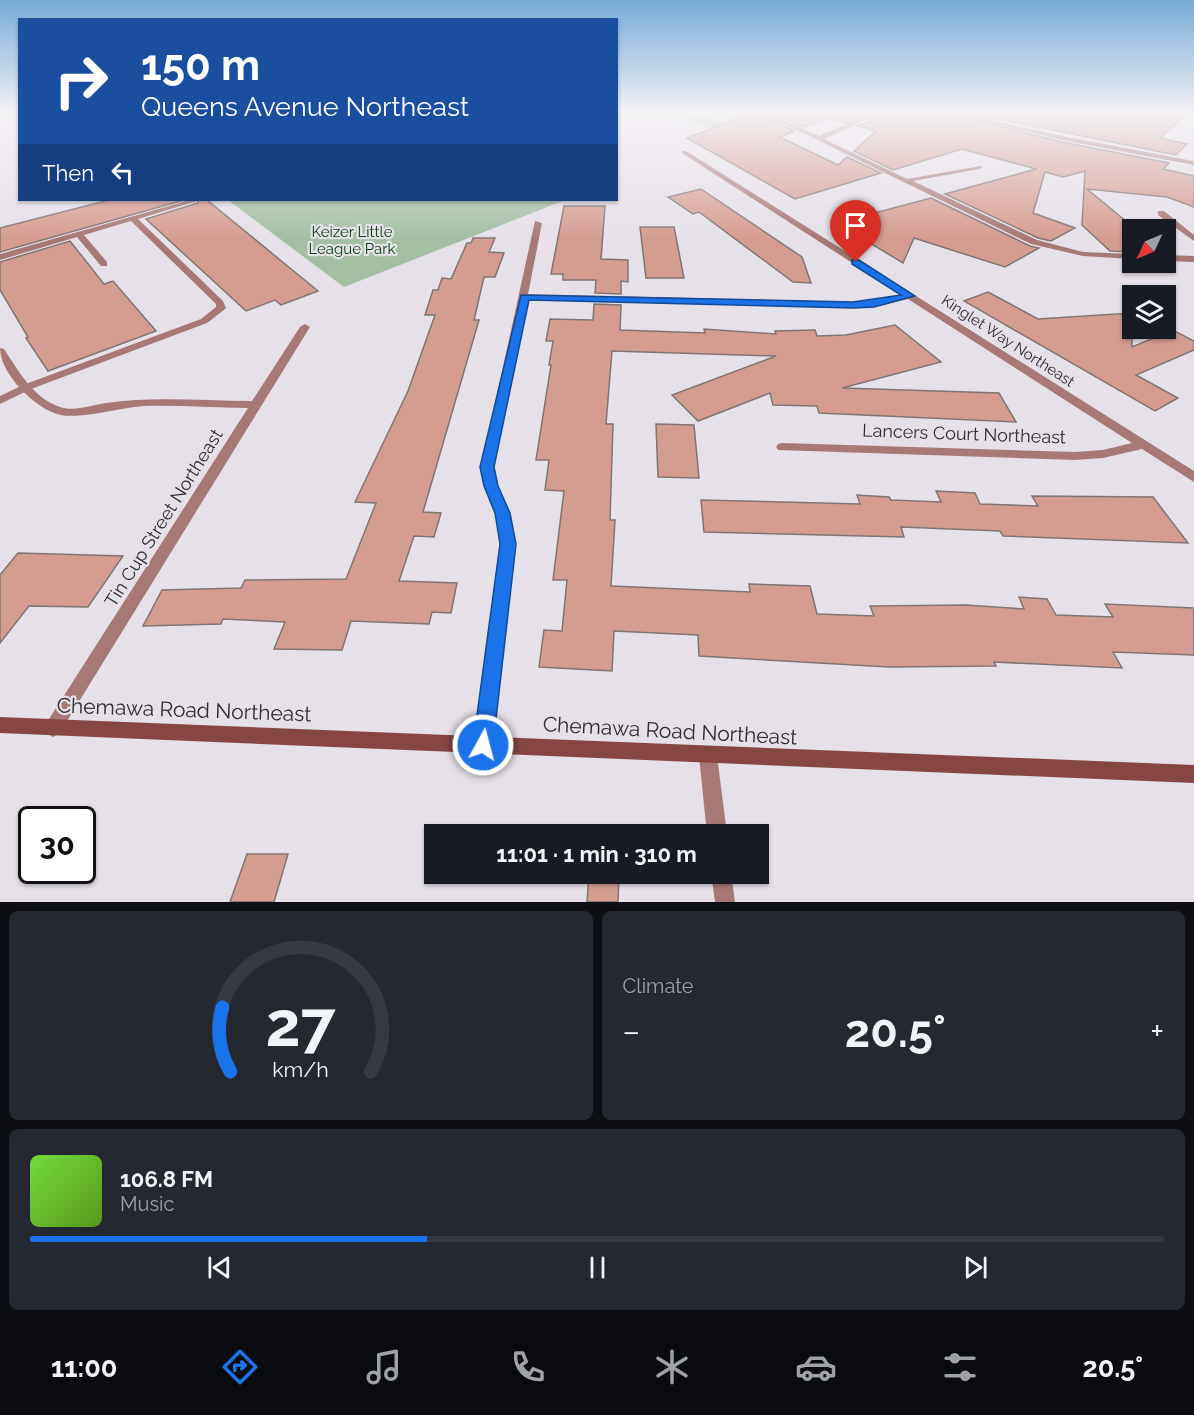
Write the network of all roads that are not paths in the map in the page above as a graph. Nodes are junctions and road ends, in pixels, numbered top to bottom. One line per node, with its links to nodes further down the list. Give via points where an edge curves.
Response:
1 (689, 155): 18 (street, Kinglet Way Northeast)
2 (853, 155): 6 (street)
3 (1151, 155): 4 (street)
4 (1193, 163)
5 (980, 167): 6 (street)
6 (905, 181): 13 (street, via 1034,242 1083,254)
7 (194, 201): 9 (street)
8 (1161, 213): 12 (street)
9 (133, 219): 11 (street); 22 (street, via 221,308 204,321)
10 (538, 223): 19 (street)
11 (79, 234): 14 (street); 17 (street)
12 (1194, 239)
13 (1122, 256)
14 (0, 257)
15 (1176, 258): 16 (street)
16 (1194, 259)
17 (104, 264)
18 (910, 296): 19 (street, via 853,305); 25 (street, Kinglet Way Northeast)
19 (524, 297): 30 (street, via 487,467 503,513 508,544)
20 (305, 327): 24 (street, Tin Cup Street Northeast)
21 (0, 351): 22 (street)
22 (27, 387): 23 (street); 24 (street, via 57,410 70,412 132,403)
23 (0, 400)
24 (256, 405): 29 (street, Tin Cup Street Northeast)
25 (1143, 445): 26 (street, Lancers Court Northeast, via 1075,456); 27 (street, Kinglet Way Northeast)
26 (782, 447)
27 (1194, 477)
28 (0, 725): 29 (main road, Chemawa Road Northeast)
29 (53, 728): 30 (main road, Chemawa Road Northeast)
30 (483, 745): 31 (main road, Chemawa Road Northeast)
31 (708, 756): 32 (main road, Chemawa Road Northeast); 33 (street)
32 (1194, 774)
33 (716, 824)
34 (722, 884): 35 (street)
35 (724, 902)

